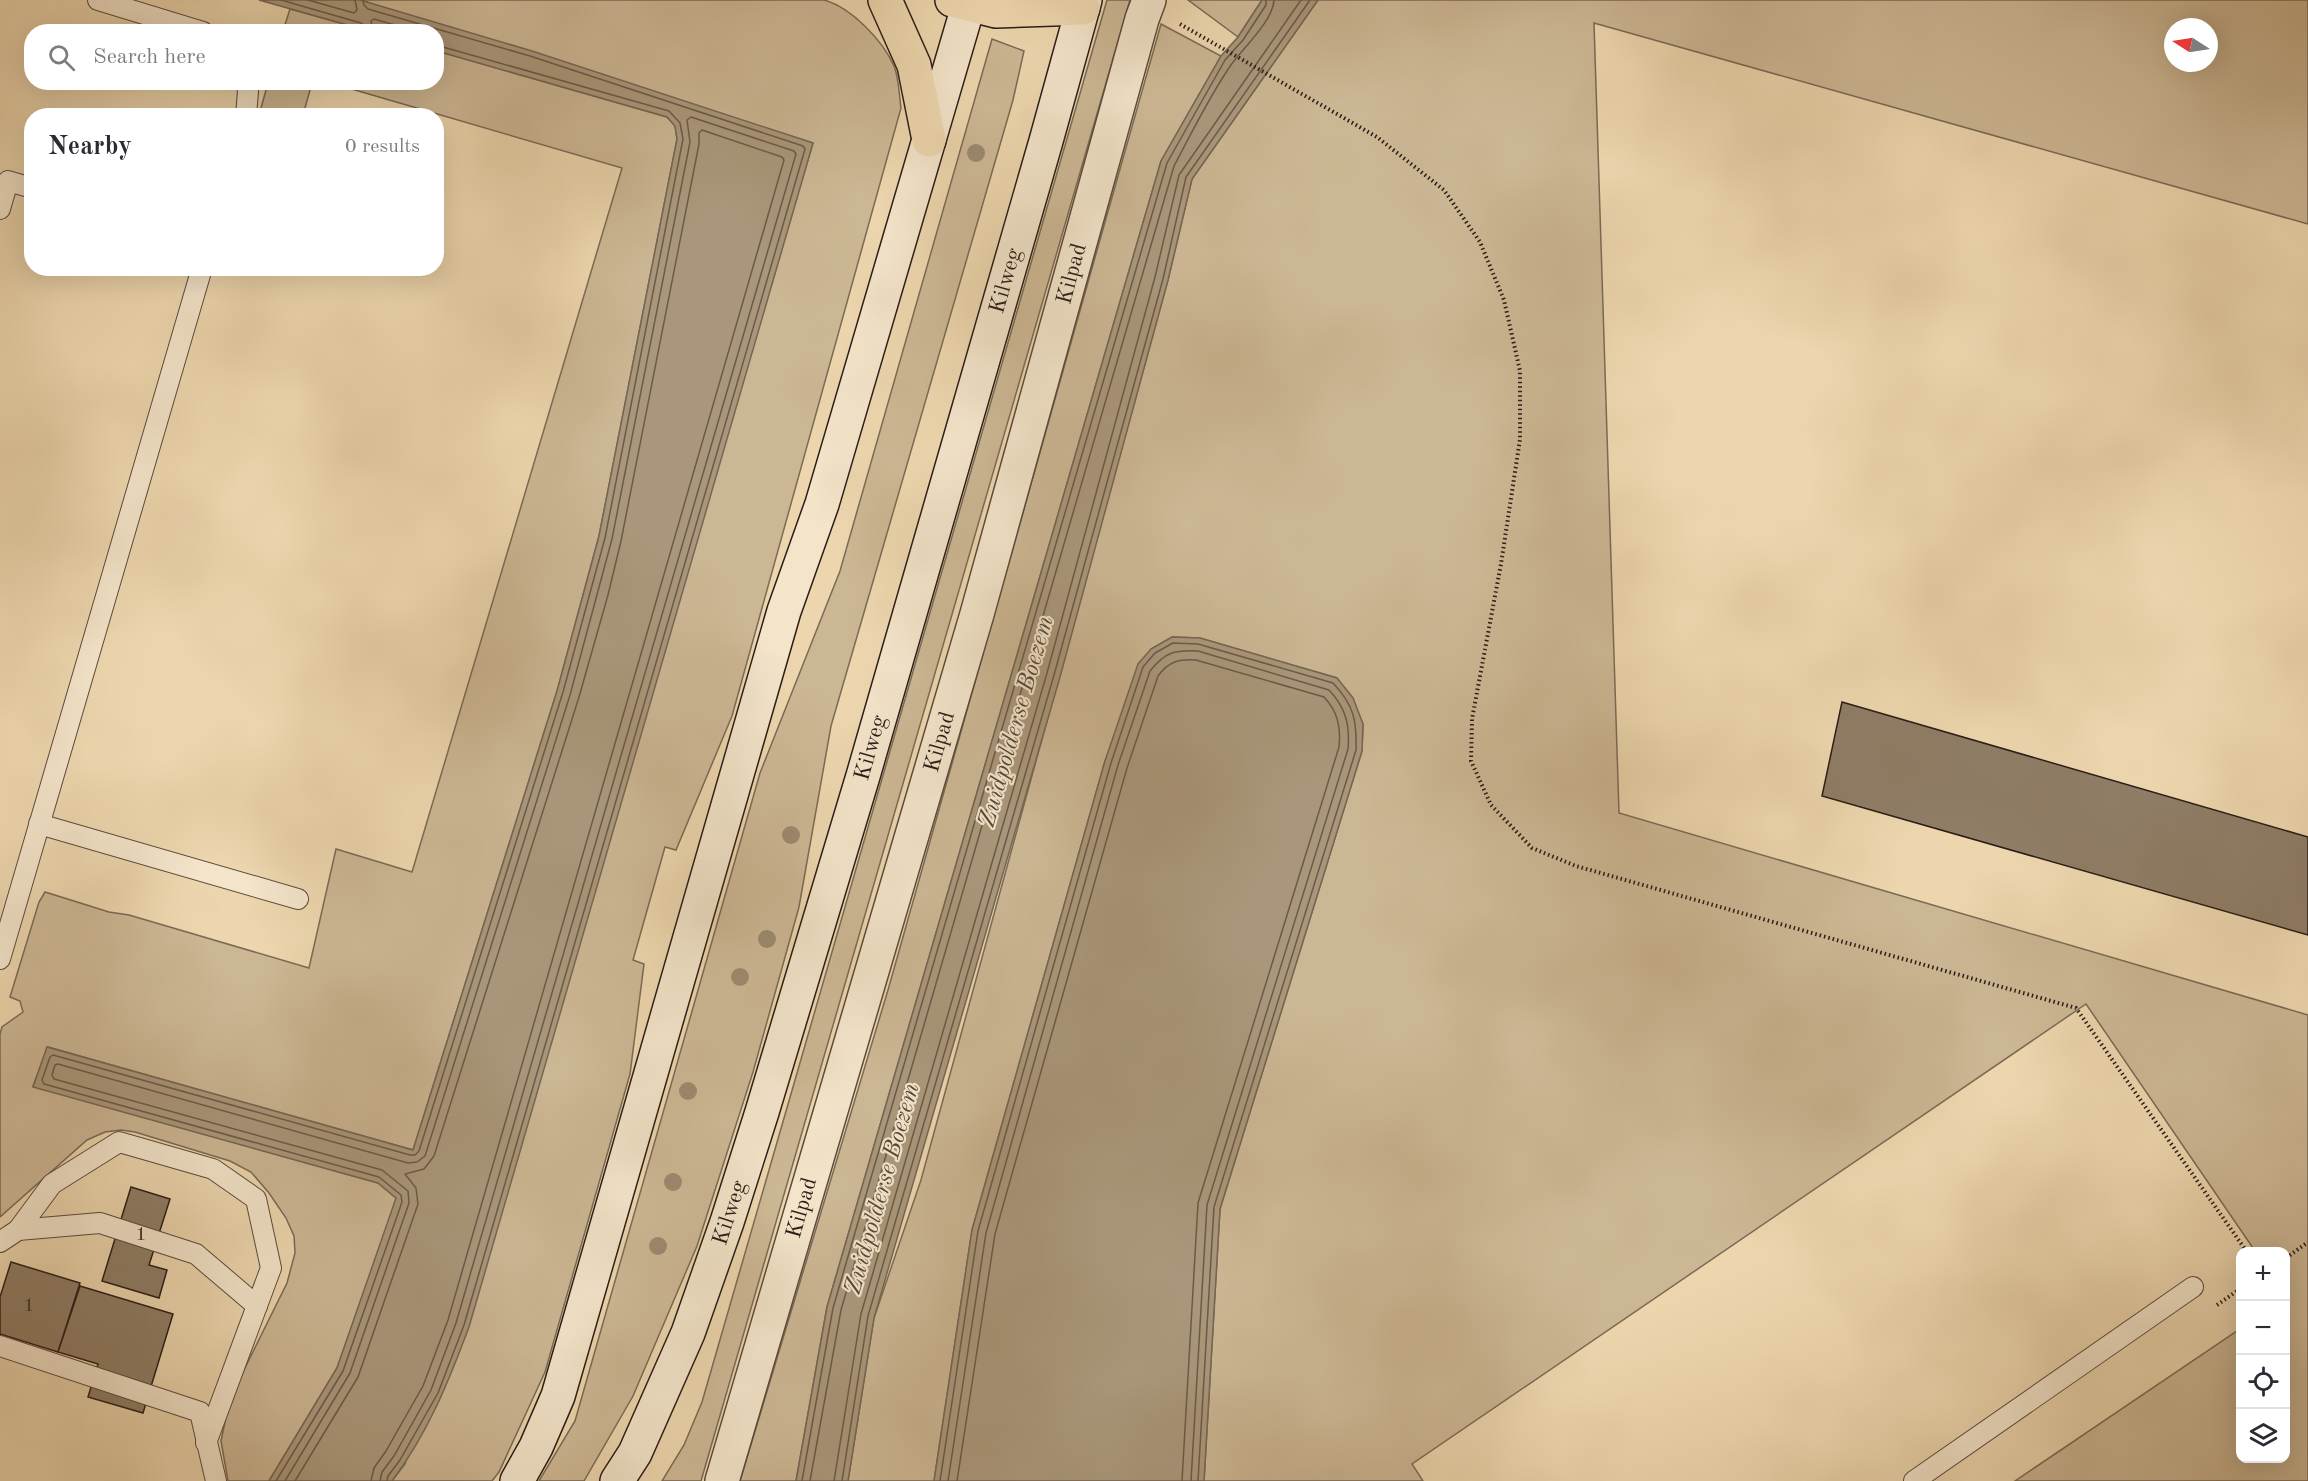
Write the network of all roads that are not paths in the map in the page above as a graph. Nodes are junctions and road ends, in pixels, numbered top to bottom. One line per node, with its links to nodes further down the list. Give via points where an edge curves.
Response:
1 (98, 0): 6 (lane)
2 (885, 0): 9 (highway, via 914,65)
3 (1149, 0): 25 (main road, Kilpad, via 977,614)
4 (964, 1): 5 (highway, via 996,11); 9 (main road)
5 (1079, 3): 24 (main road, Kilweg, via 1043,153 762,1112 688,1332 635,1454)
6 (177, 24)
7 (248, 90): 8 (lane)
8 (247, 108)
9 (929, 140): 23 (main road, via 822,504 784,611 558,1396)
10 (24, 186): 11 (lane, via 8,181)
11 (0, 209)
12 (200, 276): 13 (lane)
13 (39, 824): 14 (lane); 15 (lane)
14 (298, 898)
15 (0, 959)
16 (18, 1230): 17 (lane); 19 (lane, via 100,1223 196,1254); 19 (lane, via 52,1184 119,1142 213,1169 256,1199 271,1268)
17 (0, 1242)
18 (2193, 1287): 26 (lane)
19 (257, 1306): 21 (lane)
20 (0, 1346): 21 (lane, via 200,1412)
21 (206, 1443): 22 (lane)
22 (216, 1481)
23 (517, 1481)
24 (617, 1481)
25 (722, 1481)
26 (1914, 1481)

